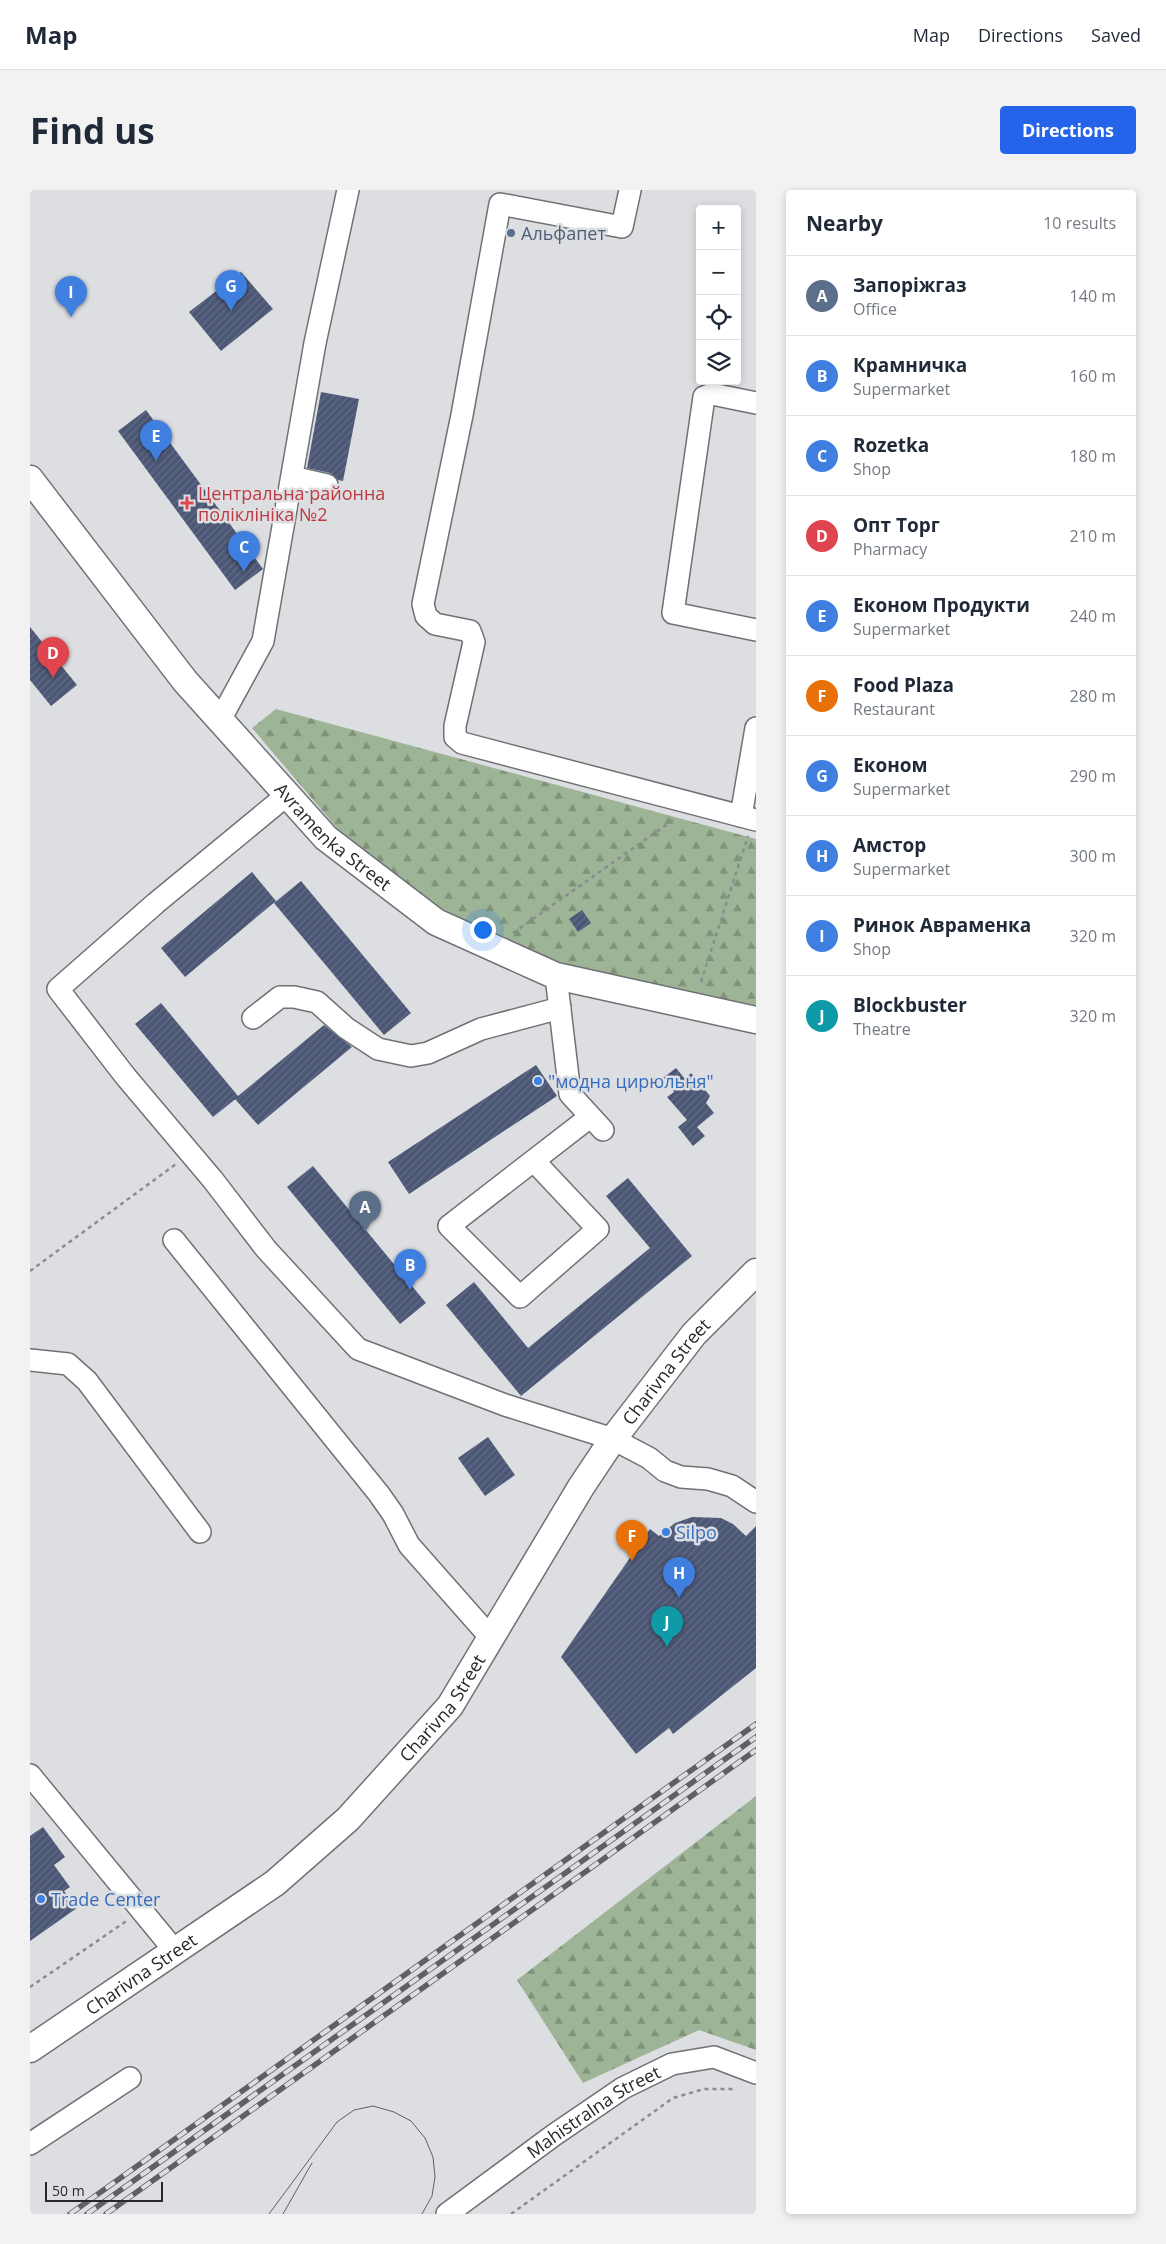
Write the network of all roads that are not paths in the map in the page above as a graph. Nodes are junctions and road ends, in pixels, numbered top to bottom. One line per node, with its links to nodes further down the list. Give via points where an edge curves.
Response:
1 (348, 190): 4 (street, via 315,343)
2 (630, 190): 11 (street, via 622,227 500,204 462,415 423,604 426,616 435,624 470,631 474,636 455,726 455,737 462,743)
3 (756, 403): 7 (street, via 712,394 704,397 673,613)
4 (292, 477): 6 (street); 8 (street, via 264,641)
5 (30, 479): 8 (main road, Avramenka Street, via 185,681)
6 (327, 485)
7 (756, 630)
8 (220, 720): 10 (main road, Avramenka Street)
9 (756, 728): 11 (street)
10 (288, 795): 12 (main road, Avramenka Street, via 326,838 436,922); 20 (street, via 156,903 58,989 266,1250 358,1348 505,1405)
11 (750, 819)
12 (556, 976): 13 (street); 15 (main road, Avramenka Street)
13 (560, 1008): 14 (street, via 481,1029 428,1053 411,1056 378,1049 346,1028 317,1002 280,997); 16 (street, via 570,1094 596,1124)
14 (253, 1018)
15 (756, 1020)
16 (534, 1160): 16 (street, via 449,1226 520,1297 598,1229)
17 (174, 1240): 23 (street, via 379,1494 409,1545)
18 (756, 1272): 20 (main road, Charivna Street, via 694,1334)
19 (30, 1360): 22 (street, via 68,1364 87,1381)
20 (613, 1439): 21 (street, via 649,1458 665,1471 732,1486); 23 (main road, Charivna Street)
21 (756, 1502)
22 (200, 1532)
23 (490, 1638): 25 (main road, Charivna Street, via 450,1706 348,1819 275,1884)
24 (32, 1781): 25 (street)
25 (175, 1951): 26 (main road, Charivna Street)
26 (30, 2049)
27 (756, 2073): 30 (street, Mahistralna Street, via 714,2058 672,2064 623,2088)
28 (130, 2078): 29 (street)
29 (30, 2144)
30 (447, 2214)

